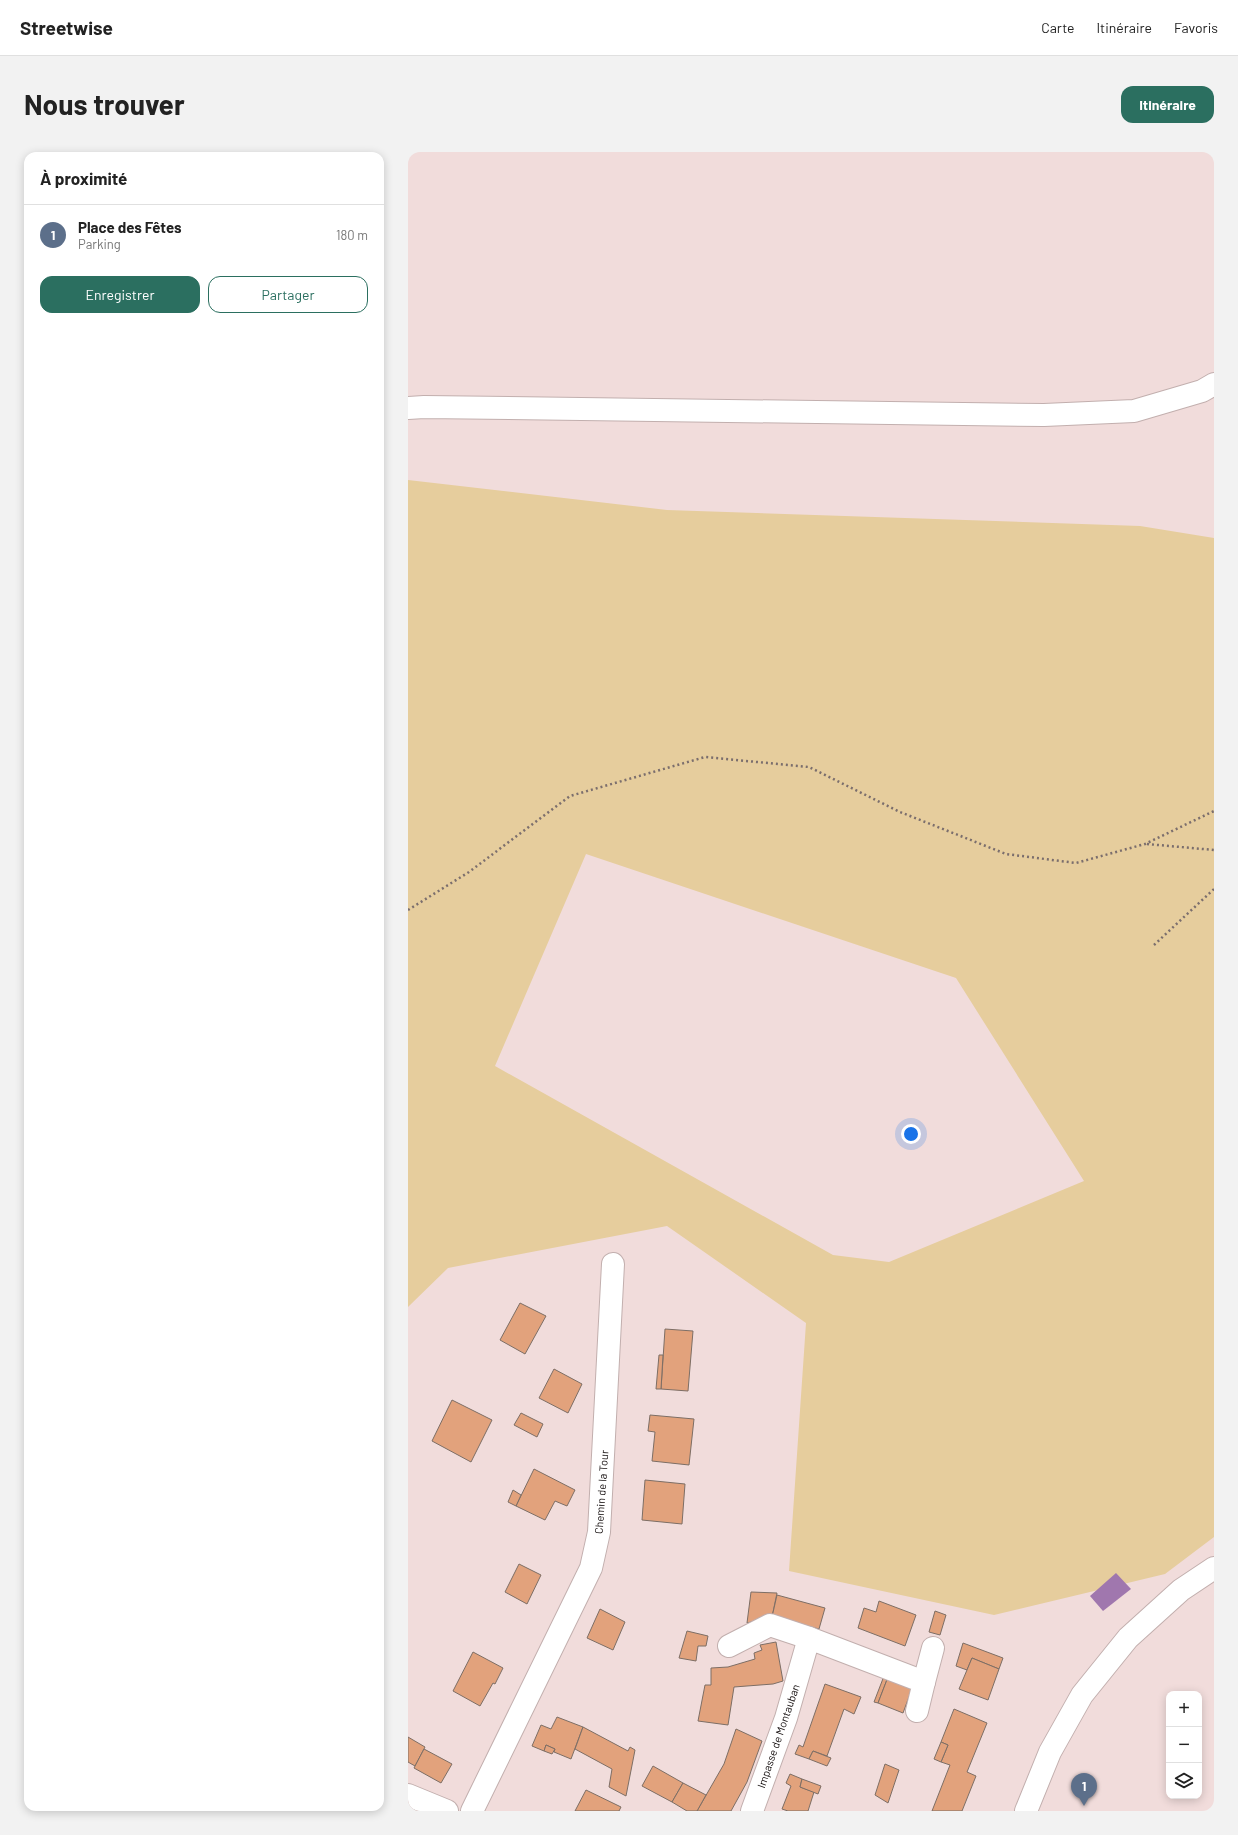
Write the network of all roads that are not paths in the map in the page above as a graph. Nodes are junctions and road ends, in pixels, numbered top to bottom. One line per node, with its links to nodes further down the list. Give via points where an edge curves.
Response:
1 (1210, 383): 2 (street, via 1134,411 1044,415)
2 (408, 408)
3 (614, 1264): 12 (street, Chemin de la Tour, via 599,1532 591,1568)
4 (1214, 1568): 14 (street, via 1181,1590 1128,1638 1082,1695 1050,1752)
5 (808, 1638): 6 (street, via 770,1625); 8 (street); 13 (street, Impasse de Montauban, via 786,1718)
6 (729, 1646)
7 (933, 1648): 8 (street)
8 (924, 1682): 9 (street)
9 (917, 1711)
10 (408, 1795): 11 (street)
11 (447, 1811)
12 (472, 1811)
13 (752, 1811)
14 (1026, 1811)

